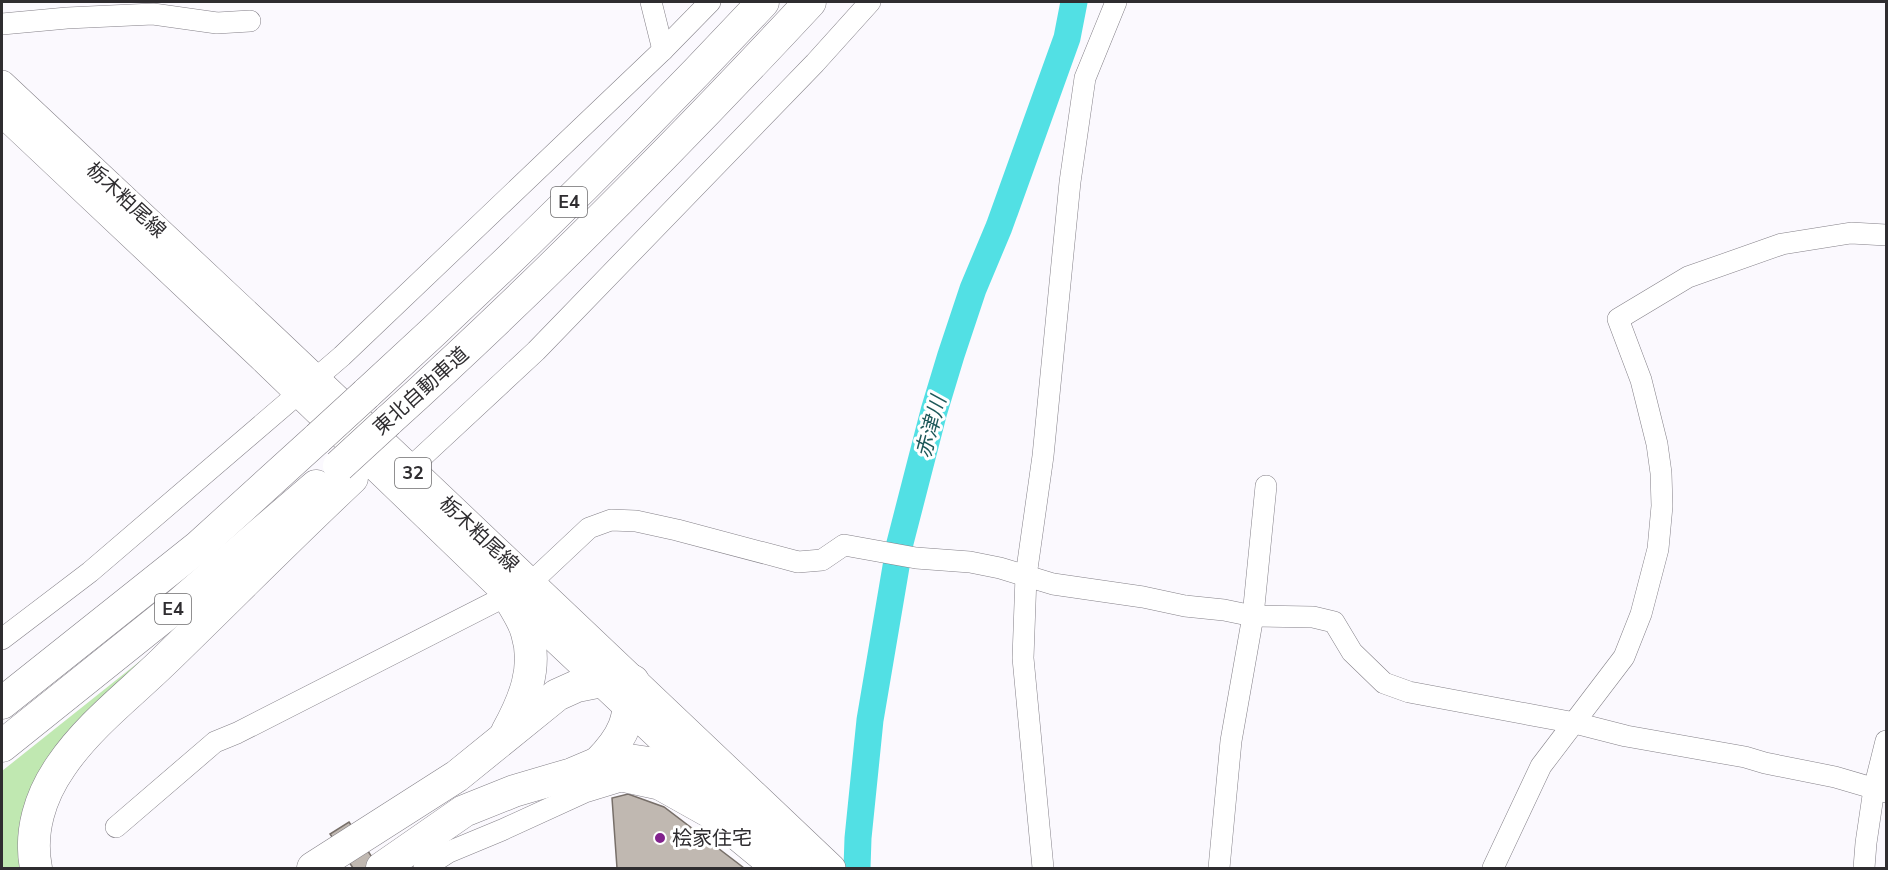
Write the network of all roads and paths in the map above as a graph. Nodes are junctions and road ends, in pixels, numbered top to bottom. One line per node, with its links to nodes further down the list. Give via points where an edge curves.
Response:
1 (651, 2): 9 (street)
2 (710, 2): 9 (street)
3 (763, 2): 21 (highway, 東北自動車道 / E4, bridge, via 564,208 366,394 198,547)
4 (810, 2): 15 (highway, 東北自動車道 / E4, bridge, via 587,234)
5 (870, 2): 14 (street, via 536,351)
6 (1116, 2): 17 (street, via 1085,78)
7 (250, 21): 8 (street, via 217,23 153,14)
8 (2, 24)
9 (663, 50): 13 (street)
10 (2, 84): 13 (main road, 栃木粕尾線 / 32)
11 (2, 113): 13 (main road, 栃木粕尾線 / 32)
12 (1887, 235): 26 (street, via 1851,233 1782,244 1688,277 1618,319 1641,380 1657,444 1662,506 1658,549 1641,614 1624,657)
13 (307, 385): 14 (main road, 栃木粕尾線 / 32); 18 (main road, 栃木粕尾線 / 32); 20 (street, via 90,572)
14 (409, 469): 18 (main road, 栃木粕尾線 / 32)
15 (346, 472): 29 (highway, 東北自動車道 / E4); 35 (highway, via 62,765 39,810 34,832)
16 (1266, 486): 19 (street)
17 (1026, 576): 18 (street, via 970,562 916,558 844,545 822,560 798,562 677,530 611,520 589,528 540,574); 19 (street, via 1053,584); 39 (street, via 1023,658)
18 (518, 588): 22 (main road, 栃木粕尾線 / 32); 24 (main road, 栃木粕尾線 / 32); 27 (highway, via 531,651 531,673 523,702); 33 (street, via 215,742)
19 (1253, 616): 26 (street, via 1313,617 1334,622 1352,652 1368,668 1384,682 1409,692); 40 (street, via 1232,741)
20 (2, 639)
21 (69, 650): 23 (highway); 25 (highway, 東北自動車道 / E4)
22 (602, 681): 24 (highway); 27 (highway, via 577,686 557,696)
23 (2, 686)
24 (631, 695): 30 (highway, via 627,725 614,747); 32 (main road, 栃木粕尾線 / 32); 34 (main road, 栃木粕尾線 / 32)
25 (2, 702)
26 (1575, 723): 31 (street, via 1835,777); 41 (street, via 1541,766)
27 (504, 738): 36 (highway, via 456,776)
28 (1887, 741): 31 (street)
29 (2, 746)
30 (598, 763): 32 (highway, via 622,759 667,769 687,785); 37 (highway, via 465,811)
31 (1880, 790): 42 (street, via 1866,843)
32 (731, 805): 34 (main road, 栃木粕尾線 / 32)
33 (116, 827)
34 (802, 863): 38 (street, via 658,789 621,781 585,792 448,852)
35 (36, 868)
36 (313, 868)
37 (382, 868)
38 (423, 868)
39 (1043, 868)
40 (1219, 868)
41 (1493, 868)
42 (1864, 868)

